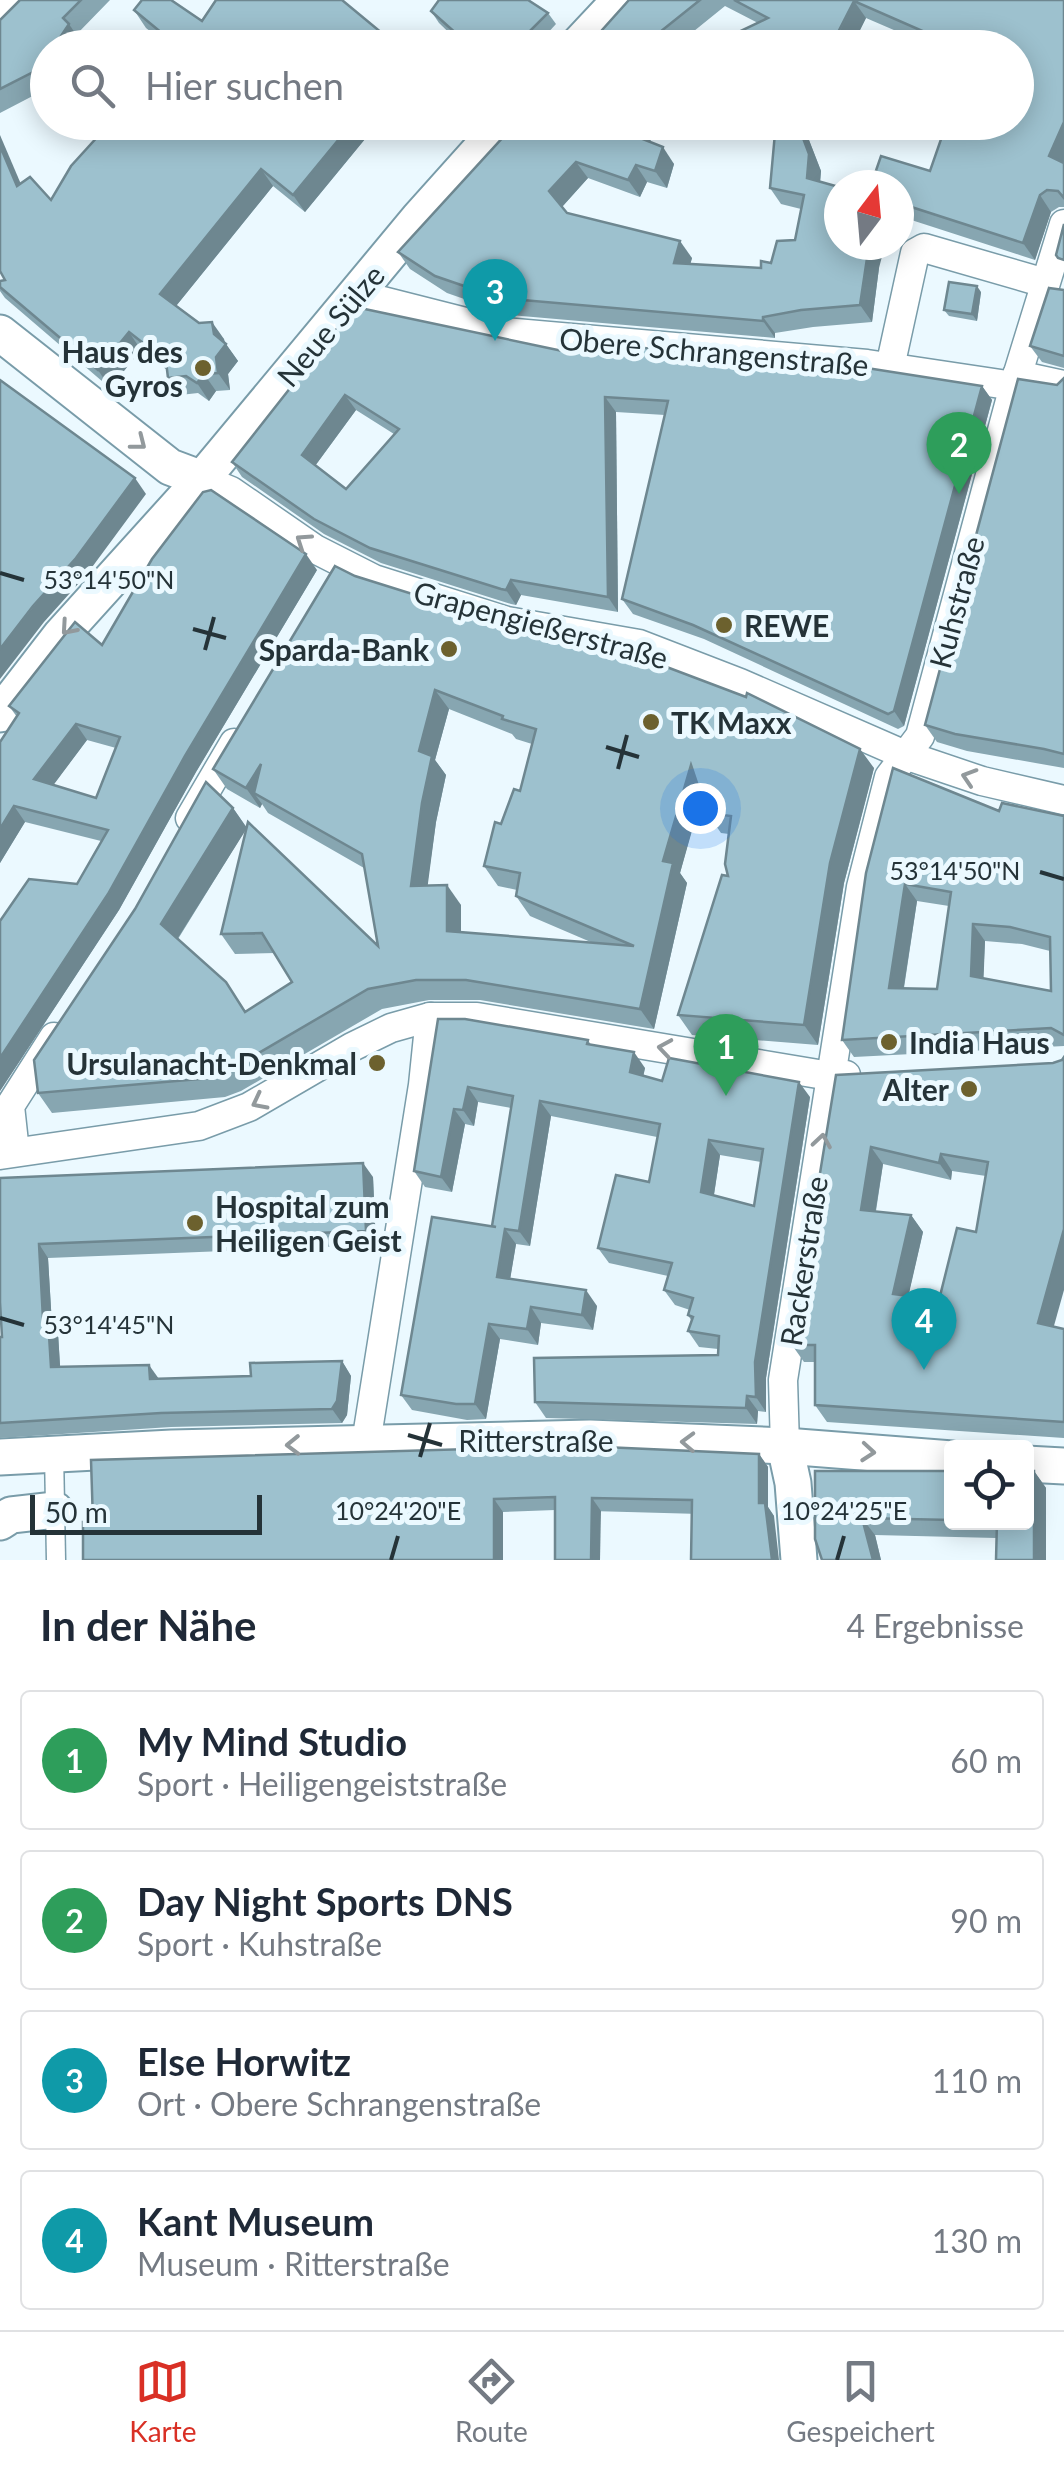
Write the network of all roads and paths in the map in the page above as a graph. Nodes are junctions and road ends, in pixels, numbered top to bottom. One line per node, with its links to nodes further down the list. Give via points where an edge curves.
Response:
1 (22, 0): 3 (street)
2 (620, 0): 4 (street)
3 (0, 20)
4 (592, 30)
5 (490, 140): 8 (street, Neue Sülze)
6 (1064, 224): 7 (street, Kuhstraße)
7 (1045, 283): 10 (street, via 924,248 916,253); 11 (street, Kuhstraße)
8 (353, 297): 10 (street, Obere Schrangenstraße, via 504,332); 13 (street, Neue Sülze)
9 (0, 333): 13 (street, one-way to 13, via 170,467)
10 (890, 368): 11 (street, Obere Schrangenstraße)
11 (1016, 380): 12 (street, Obere Schrangenstraße); 16 (street, Kuhstraße, via 920,736)
12 (1064, 386)
13 (202, 479): 14 (street, Neue Sülze, one-way to 14, via 61,634); 16 (street, Grapengießerstraße, one-way to 13, via 639,644 507,621 336,573 231,491)
14 (0, 714)
15 (251, 714): 18 (street)
16 (905, 755): 17 (street, Grapengießerstraße, one-way to 16); 22 (street, Kuhstraße, via 889,776 862,887)
17 (1064, 800)
18 (172, 850)
19 (69, 1015): 23 (street, via 10,1106)
20 (430, 1017): 22 (street, one-way to 20, via 477,1017); 23 (street, one-way to 23, via 376,1035 250,1108 199,1126); 24 (street)
21 (868, 1074): 22 (street)
22 (830, 1076): 25 (street, Rackerstraße, one-way to 22, via 783,1380)
23 (8, 1154)
24 (366, 1443): 25 (street, Ritterstraße, one-way to 24, via 590,1438); 26 (street, Ritterstraße, one-way to 26)
25 (785, 1446): 28 (street, Ritterstraße, one-way to 28); 34 (street)
26 (54, 1452): 27 (street, Ritterstraße); 31 (lane)
27 (0, 1456)
28 (944, 1458)
29 (1034, 1464): 30 (street)
30 (1064, 1466)
31 (55, 1510): 32 (street); 33 (lane)
32 (0, 1522)
33 (56, 1560)
34 (800, 1560)

